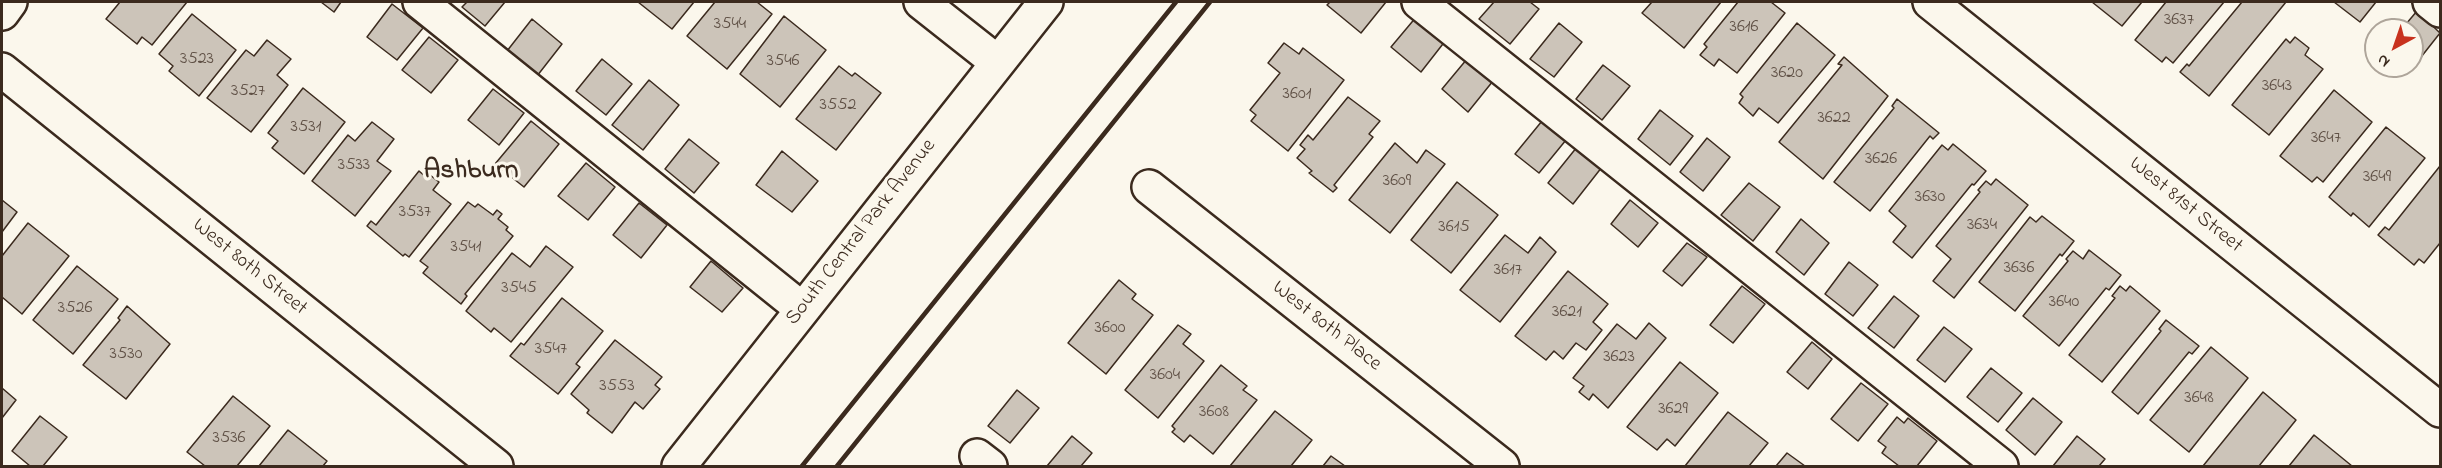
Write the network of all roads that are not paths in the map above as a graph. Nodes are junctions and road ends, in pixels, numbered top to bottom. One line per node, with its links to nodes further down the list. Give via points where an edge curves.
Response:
1 (10, 2): 9 (street)
2 (420, 2): 13 (street)
3 (921, 2): 10 (street)
4 (1046, 2): 10 (street, South Central Park Avenue)
5 (1419, 2): 18 (street)
6 (1930, 2): 14 (street, West 81st Street)
7 (2430, 2): 8 (street)
8 (2440, 10)
9 (2, 13)
10 (997, 62): 13 (street, South Central Park Avenue)
11 (2, 70): 15 (street, West 80th Street)
12 (1149, 187): 17 (street, West 80th Place)
13 (802, 309): 16 (street, South Central Park Avenue)
14 (2440, 410)
15 (496, 466)
16 (679, 466)
17 (1502, 466)
18 (2001, 466)

